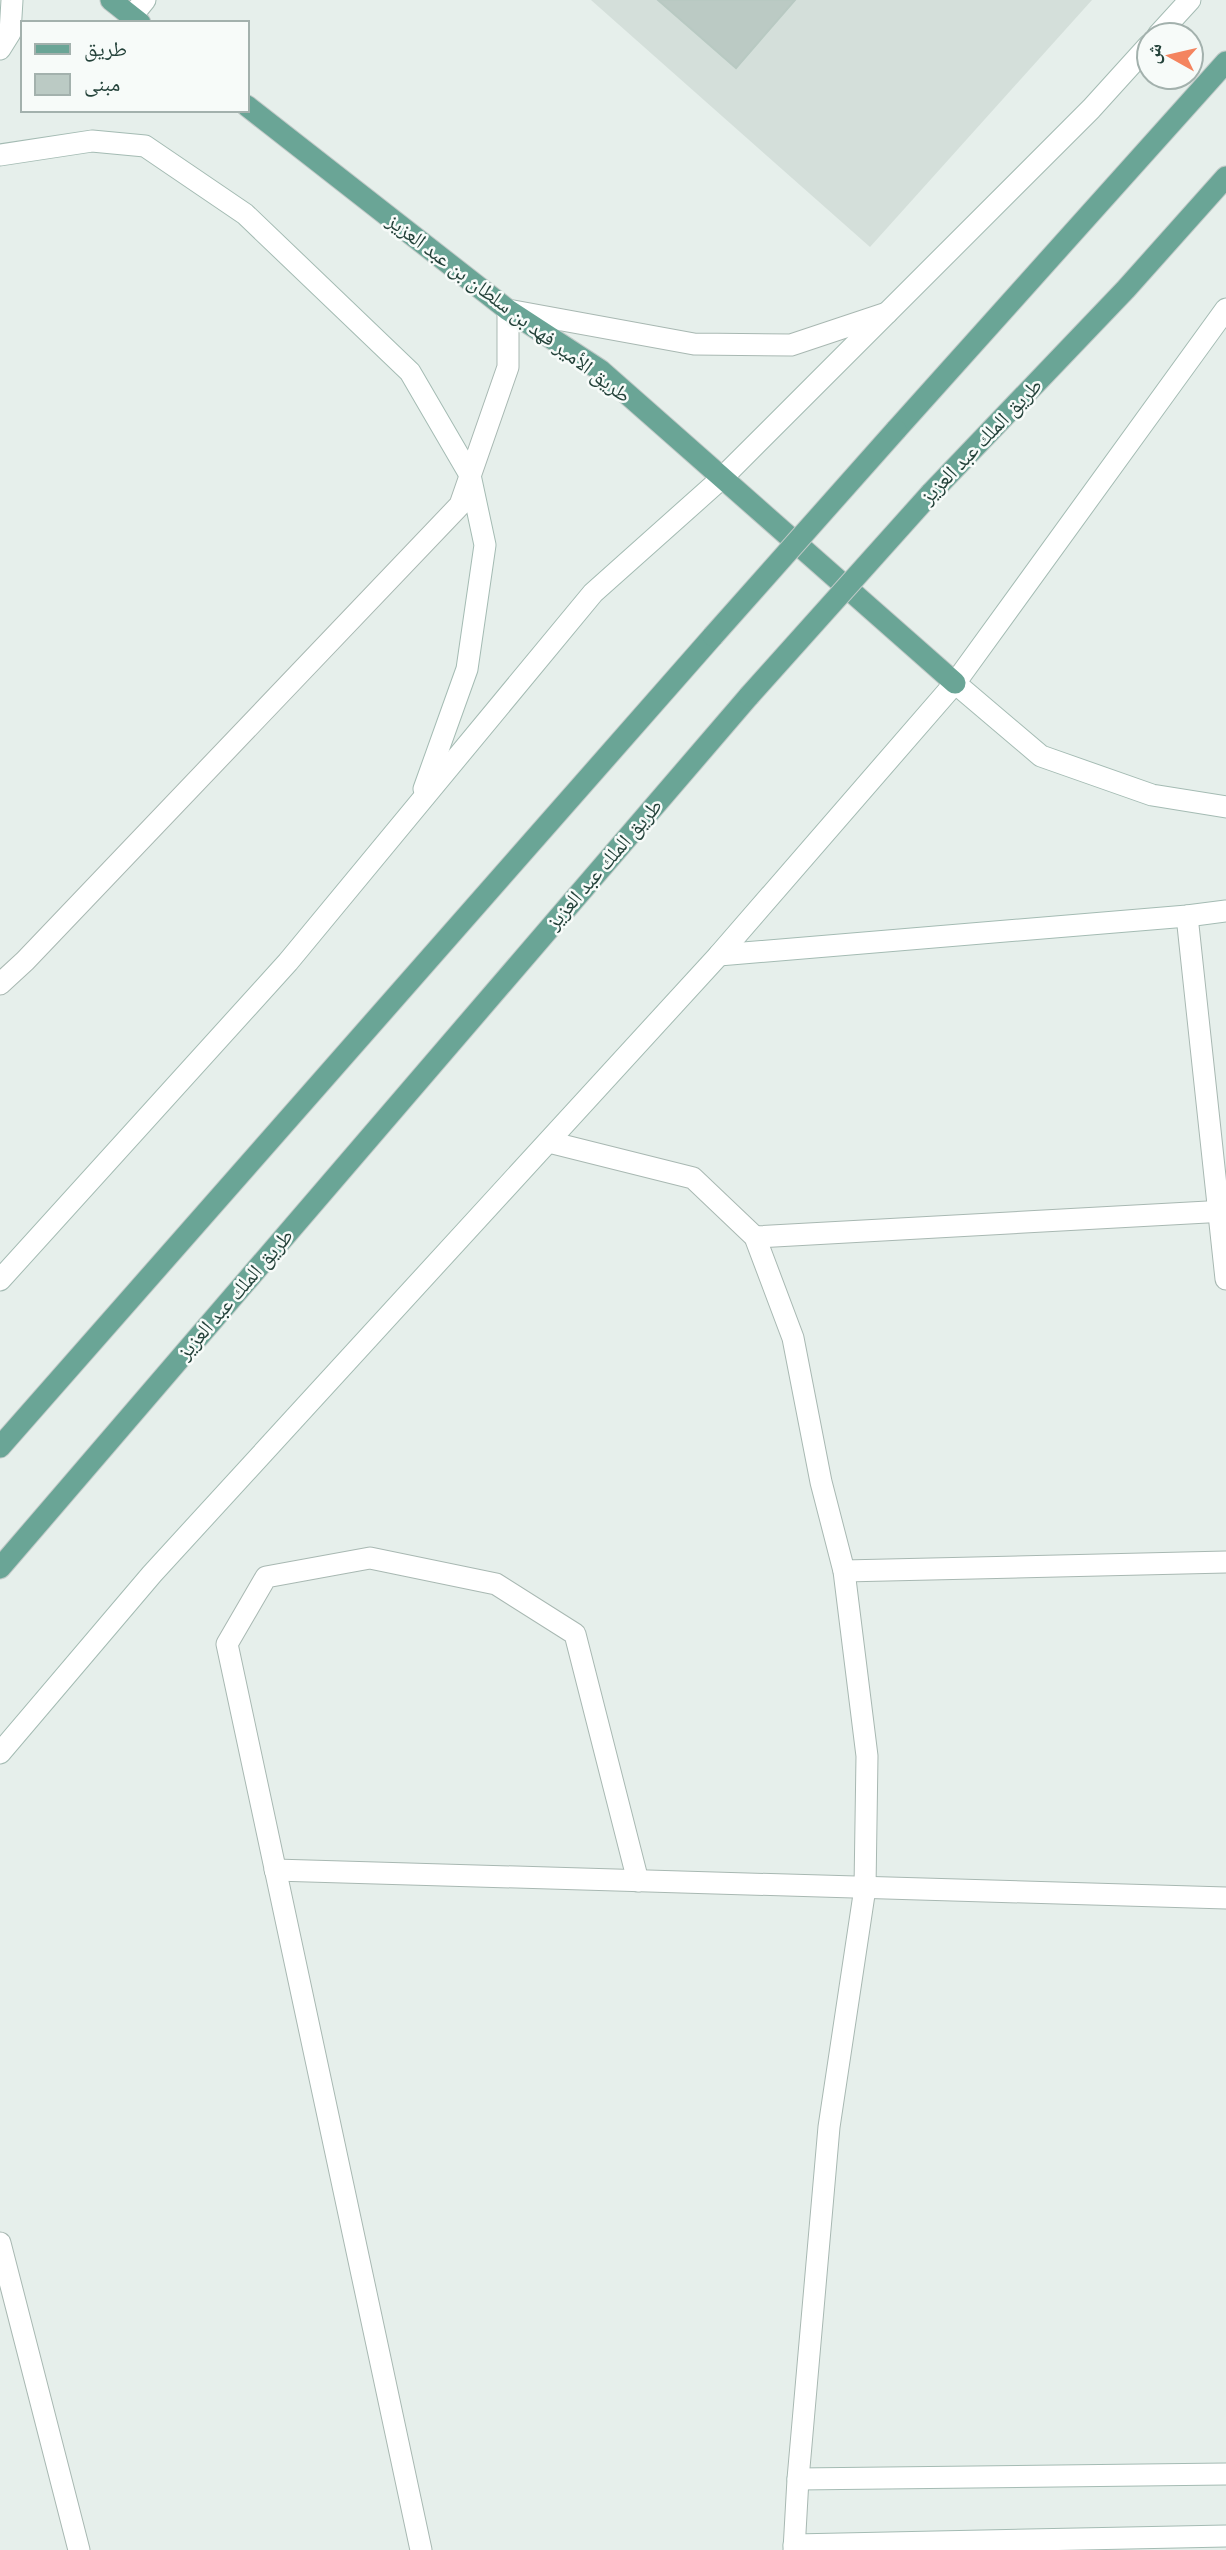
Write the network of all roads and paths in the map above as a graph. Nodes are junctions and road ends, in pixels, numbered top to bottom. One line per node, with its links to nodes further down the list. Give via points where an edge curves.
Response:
1 (12, 0): 6 (street, via 10,33)
2 (111, 0): 4 (main road)
3 (1190, 0): 5 (street)
4 (139, 13)
5 (1171, 21)
6 (0, 50)
7 (1135, 60): 14 (street)
8 (1226, 62): 29 (main road, bridge, via 713,636)
9 (248, 107): 13 (main road, طريق الأمير فهد بن سلطان بن عبد العزيز)
10 (0, 155): 15 (street, via 92,141 145,146 246,214 410,372)
11 (1226, 177): 31 (main road, طريق الملك عبد العزيز, bridge, via 749,696)
12 (1226, 309): 17 (street)
13 (508, 310): 14 (street, via 694,344 790,345); 15 (street, via 508,367); 16 (main road, طريق الأمير فهد بن سلطان بن عبد العزيز, via 600,370)
14 (887, 313): 16 (street)
15 (470, 475): 18 (street, via 485,545 467,669); 23 (street, via 460,505)
16 (723, 477): 17 (main road, طريق الأمير فهد بن سلطان بن عبد العزيز); 18 (street, via 593,593)
17 (955, 682): 19 (street, via 1041,756 1152,795); 22 (street)
18 (418, 804): 28 (street, via 288,962)
19 (1226, 807)
20 (1226, 911): 21 (street)
21 (1186, 916): 22 (street); 25 (street)
22 (719, 955): 24 (street)
23 (0, 984)
24 (549, 1142): 26 (street, via 693,1178); 33 (street, via 152,1574)
25 (1222, 1211): 26 (street); 27 (street)
26 (755, 1237): 32 (street, via 793,1338)
27 (1226, 1279)
28 (0, 1280)
29 (0, 1447)
30 (1226, 1562): 32 (street)
31 (0, 1568)
32 (844, 1571): 36 (street, via 867,1756)
33 (0, 1754)
34 (275, 1870): 35 (street); 35 (street, via 226,1644 266,1577 370,1558 496,1584 575,1634); 44 (street)
35 (638, 1881): 36 (street)
36 (865, 1888): 37 (street); 40 (street, via 829,2127)
37 (1226, 1898)
38 (0, 2243): 43 (street)
39 (1226, 2474): 40 (street)
40 (798, 2479): 42 (street)
41 (1226, 2536): 42 (street)
42 (794, 2547)
43 (79, 2550)
44 (421, 2550)

